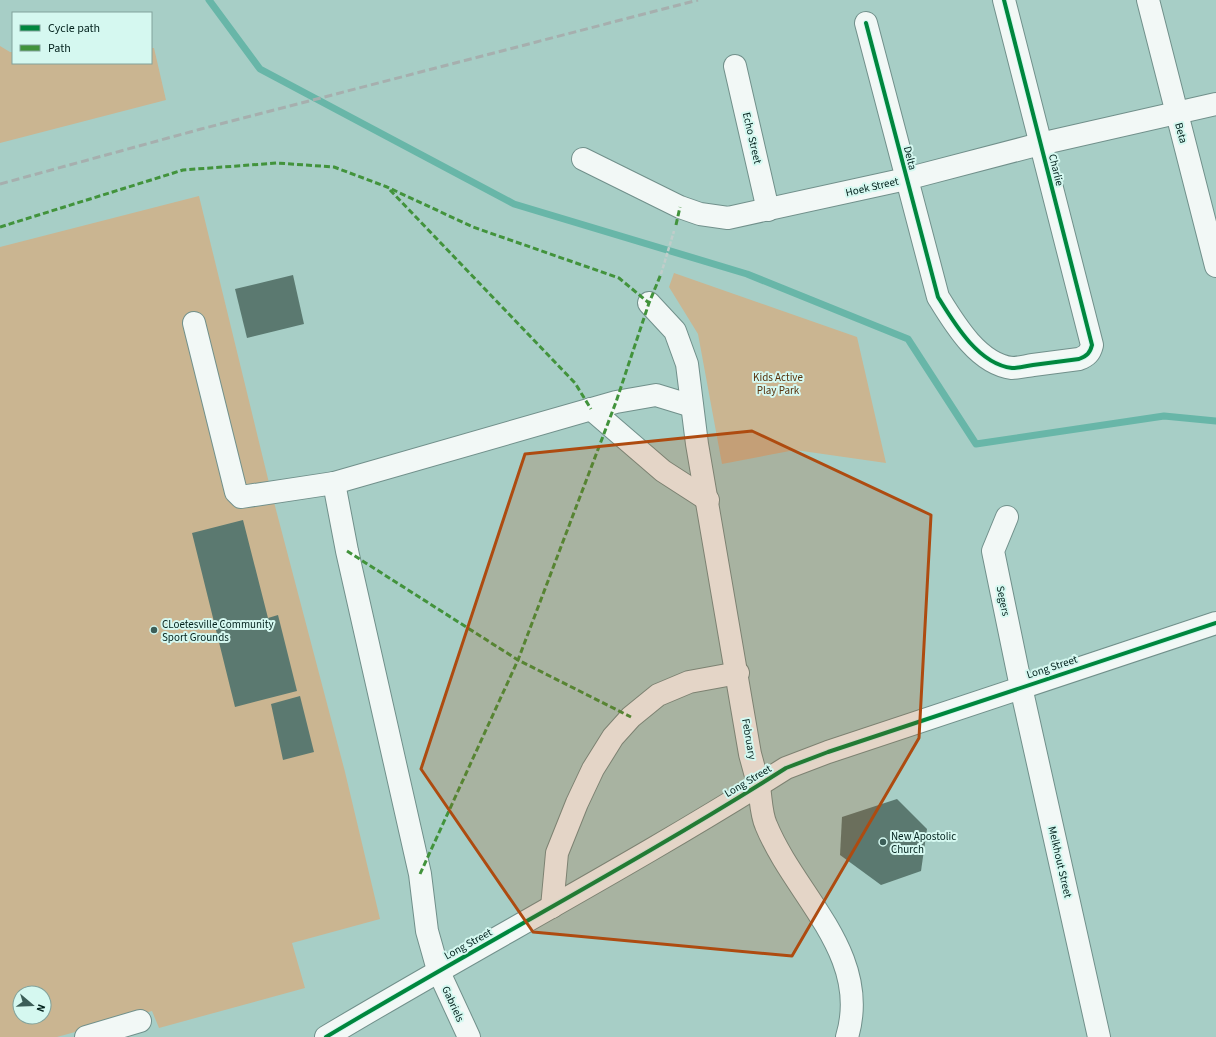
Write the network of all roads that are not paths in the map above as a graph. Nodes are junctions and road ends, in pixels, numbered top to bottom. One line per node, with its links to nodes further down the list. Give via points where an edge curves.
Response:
1 (1004, 0): 7 (street, Charlie)
2 (1148, 0): 6 (street, Beta)
3 (866, 23): 9 (street, Delta)
4 (735, 66): 10 (street, Echo Street)
5 (1216, 104): 6 (street, Hoek Street)
6 (1176, 114): 7 (street, Hoek Street); 11 (street, Beta)
7 (1040, 144): 9 (street, Hoek Street); 14 (street, Charlie)
8 (583, 159): 10 (street, Hoek Street, via 680,207 700,214 728,218)
9 (906, 179): 10 (street, Hoek Street); 14 (street, Delta, via 938,298 971,345 991,360 1012,368 1086,357)
10 (768, 210)
11 (1216, 266)
12 (649, 303): 15 (street, February, via 675,331 687,364)
13 (194, 323): 17 (street, via 238,495 246,497)
14 (1092, 345)
15 (692, 406): 16 (street, via 656,394); 18 (street, February)
16 (591, 409): 17 (street); 18 (street, via 663,471)
17 (334, 483): 25 (street, Gabriels, via 420,874 428,931)
18 (708, 500): 21 (street, February)
19 (1006, 517): 22 (street, Segers, via 993,551)
20 (1216, 623): 22 (street, Long Street)
21 (738, 673): 23 (street, February, via 750,754); 24 (street, via 689,682 658,695 631,717 613,737 577,802 557,853)
22 (1021, 687): 23 (street, Long Street, via 828,752 786,768); 31 (street, Melkhout Street)
23 (758, 786): 24 (street, Long Street); 30 (street, February, via 765,824 845,960 852,988 852,1019)
24 (552, 907): 25 (street, Long Street)
25 (438, 970): 28 (street, Long Street); 29 (street, Gabriels)
26 (140, 1021): 27 (street)
27 (86, 1037)
28 (326, 1037)
29 (469, 1037)
30 (847, 1037)
31 (1099, 1037)

